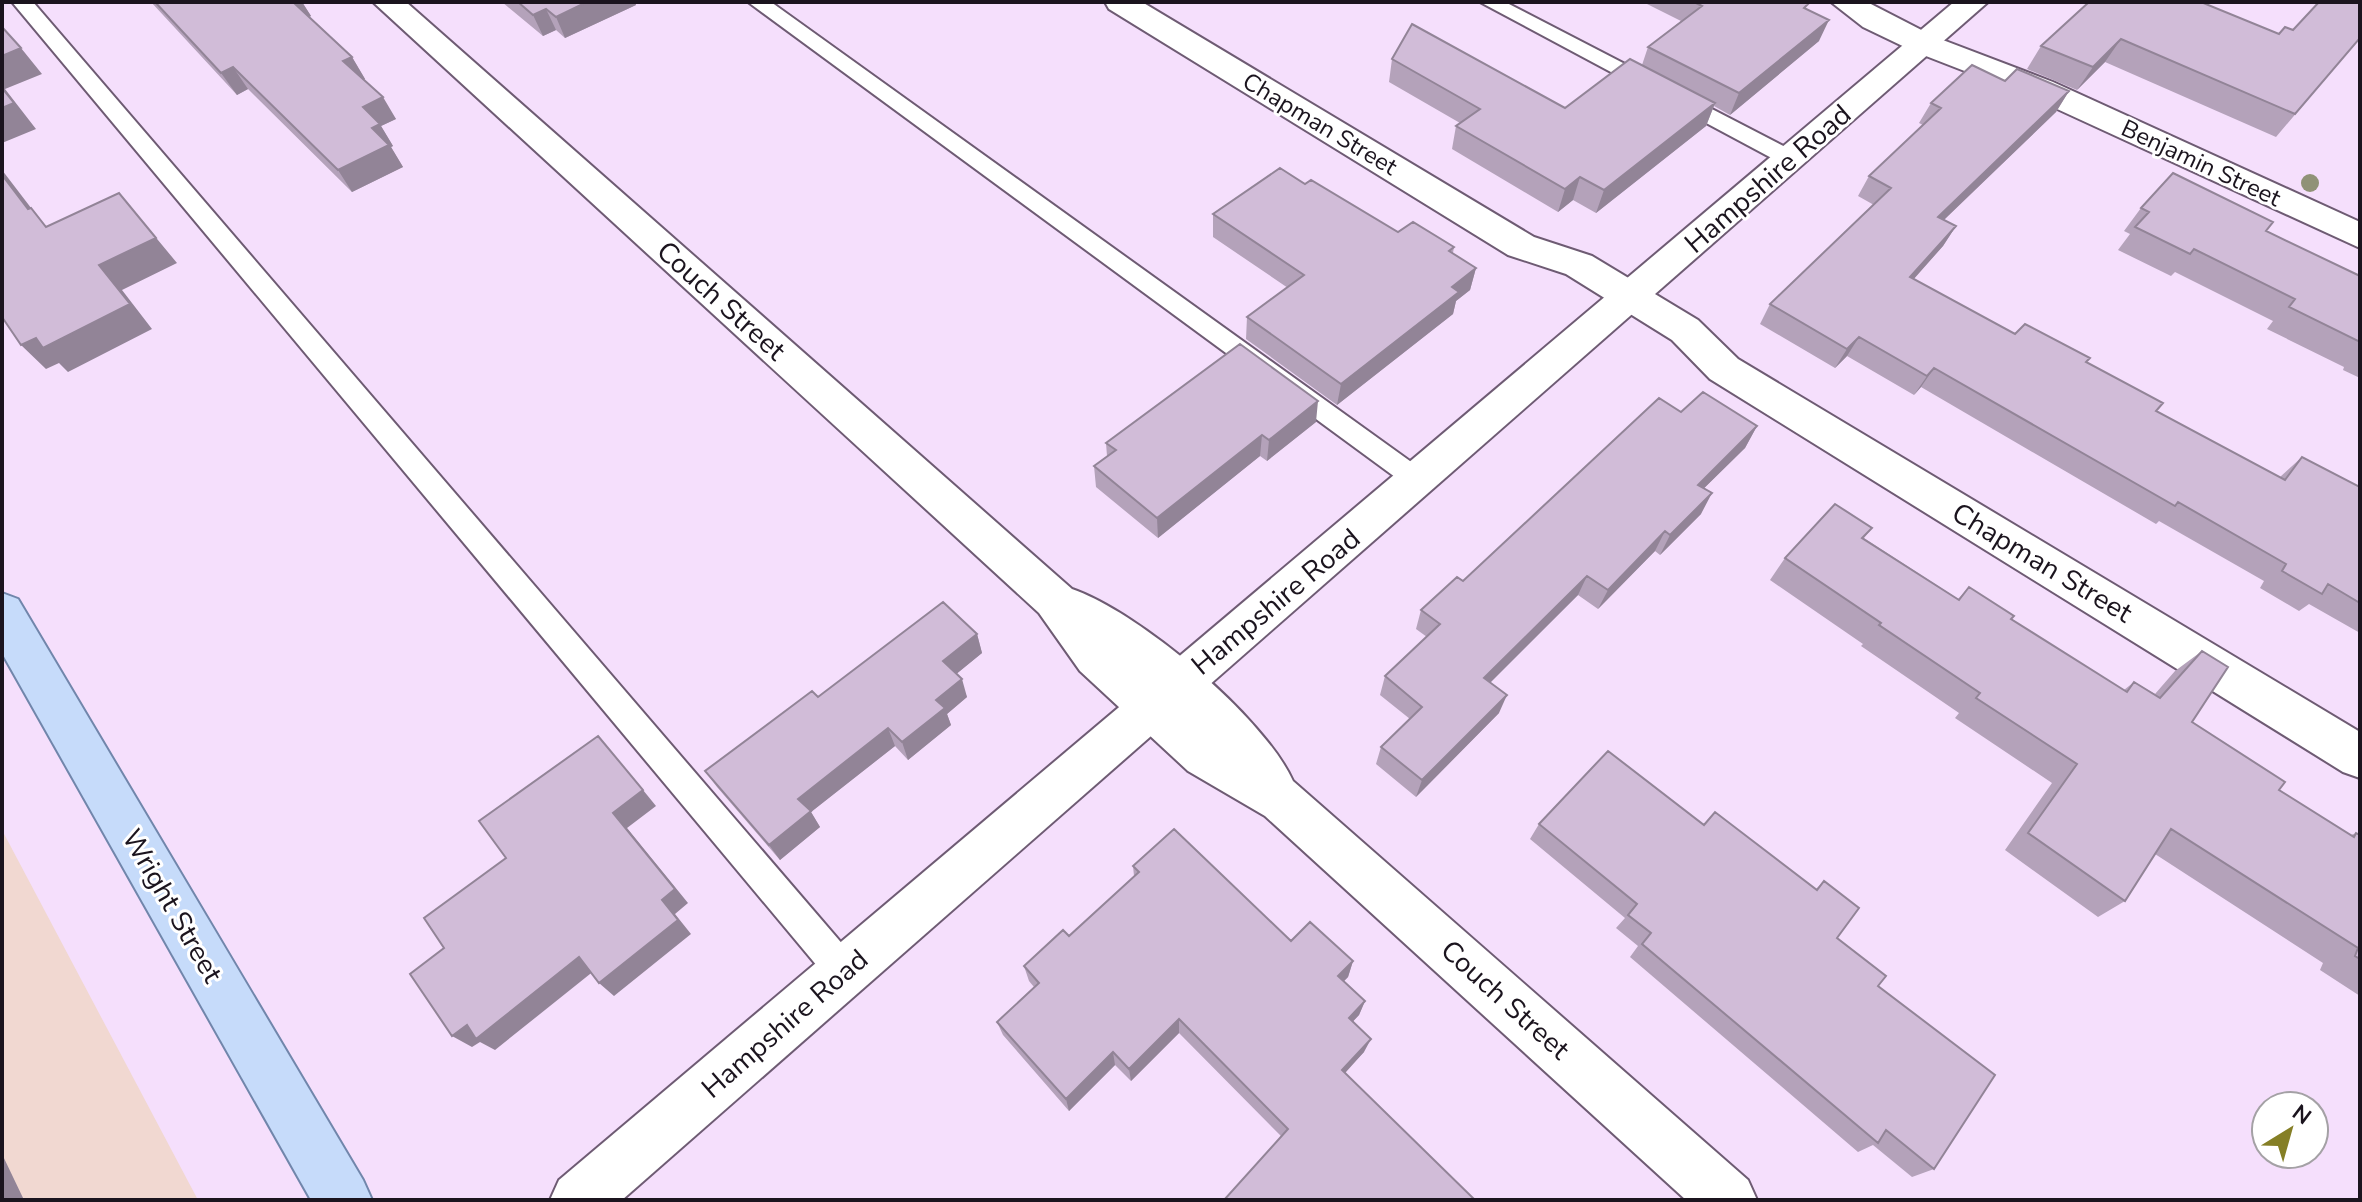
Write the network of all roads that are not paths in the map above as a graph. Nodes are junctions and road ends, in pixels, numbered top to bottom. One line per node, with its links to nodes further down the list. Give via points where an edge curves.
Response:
1 (22, 2): 17 (lane)
2 (388, 2): 15 (street, Couch Street, via 1055,600 1096,657)
3 (758, 2): 13 (lane)
4 (1120, 2): 12 (street, Chapman Street, via 1521,246 1556,283)
5 (1490, 2): 10 (lane)
6 (1846, 2): 9 (street, Benjamin Street, via 1874,20)
7 (1864, 2): 9 (street, Benjamin Street)
8 (1973, 2): 9 (street, Hampshire Road)
9 (1931, 38): 10 (street, Hampshire Road); 11 (street, Benjamin Street)
10 (1791, 159): 12 (street, Hampshire Road)
11 (2360, 236)
12 (1621, 306): 13 (street, Hampshire Road); 16 (street, Chapman Street, via 1664,349 1724,369)
13 (1419, 481): 15 (street, Hampshire Road)
14 (7, 632): 18 (main road, Wright Street)
15 (1165, 697): 17 (street, Hampshire Road); 20 (street, Couch Street, via 1205,756 1282,800)
16 (2360, 757)
17 (845, 973): 19 (street, Hampshire Road)
18 (343, 1200)
19 (579, 1200)
20 (1728, 1200)

